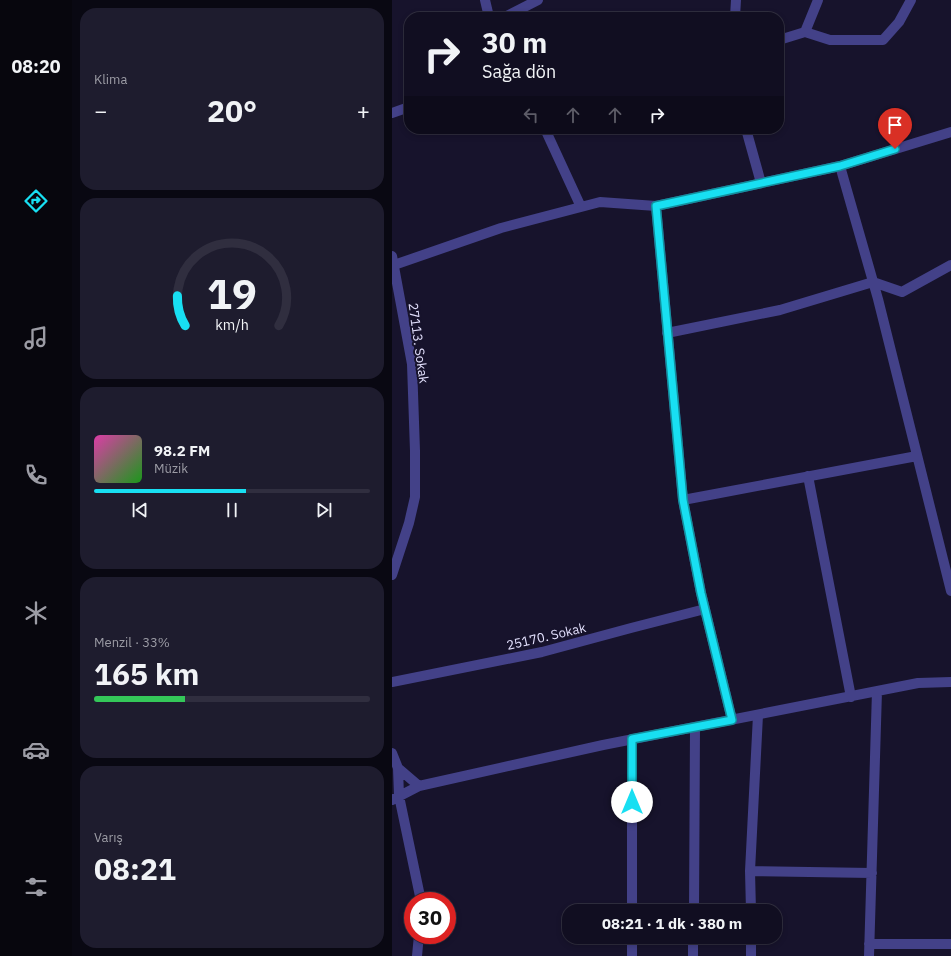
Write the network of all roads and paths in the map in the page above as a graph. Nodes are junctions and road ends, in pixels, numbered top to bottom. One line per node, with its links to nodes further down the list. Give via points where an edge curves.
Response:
1 (485, 0): 6 (street)
2 (538, 0): 7 (street)
3 (736, 0): 8 (street)
4 (818, 0): 9 (street)
5 (911, 0): 9 (street, via 899,22 883,40 830,40)
6 (488, 12)
7 (515, 12)
8 (735, 12)
9 (805, 32): 10 (street)
10 (784, 38)
11 (404, 109): 12 (street)
12 (392, 113)
13 (951, 132): 16 (street)
14 (547, 134): 18 (street)
15 (747, 134): 17 (street)
16 (840, 166): 17 (street); 22 (street)
17 (760, 183): 19 (street)
18 (581, 206): 19 (street, via 600,202); 20 (street)
19 (656, 206): 23 (street)
20 (393, 261): 27 (street, 27113. Sokak, via 412,364 415,497)
21 (951, 265): 22 (street, via 902,292)
22 (873, 282): 23 (street, via 780,310); 24 (street)
23 (668, 333): 26 (street)
24 (917, 456): 25 (street); 28 (street)
25 (808, 476): 26 (street); 33 (street)
26 (683, 500): 29 (street)
27 (392, 575)
28 (951, 591)
29 (705, 609): 30 (street, 25170. Sokak, via 542,652); 35 (street)
30 (392, 682)
31 (951, 682): 32 (street, via 918,683)
32 (877, 692): 33 (street); 43 (street)
33 (851, 696): 34 (street)
34 (758, 715): 35 (street); 42 (street)
35 (732, 720): 36 (street)
36 (695, 727): 37 (street); 46 (street)
37 (632, 739): 40 (street); 45 (street)
38 (392, 753): 39 (street)
39 (398, 768): 40 (street); 41 (street)
40 (419, 786): 41 (street)
41 (396, 798): 44 (street)
42 (750, 871): 43 (street); 47 (street)
43 (872, 873): 52 (street)
44 (419, 892)
45 (632, 904)
46 (694, 904)
47 (751, 904)
48 (418, 944): 54 (street)
49 (632, 944): 55 (street)
50 (693, 944): 56 (street)
51 (751, 944): 57 (street)
52 (869, 944): 53 (street); 58 (street)
53 (951, 944)
54 (417, 956)
55 (632, 956)
56 (693, 956)
57 (751, 956)
58 (869, 956)

